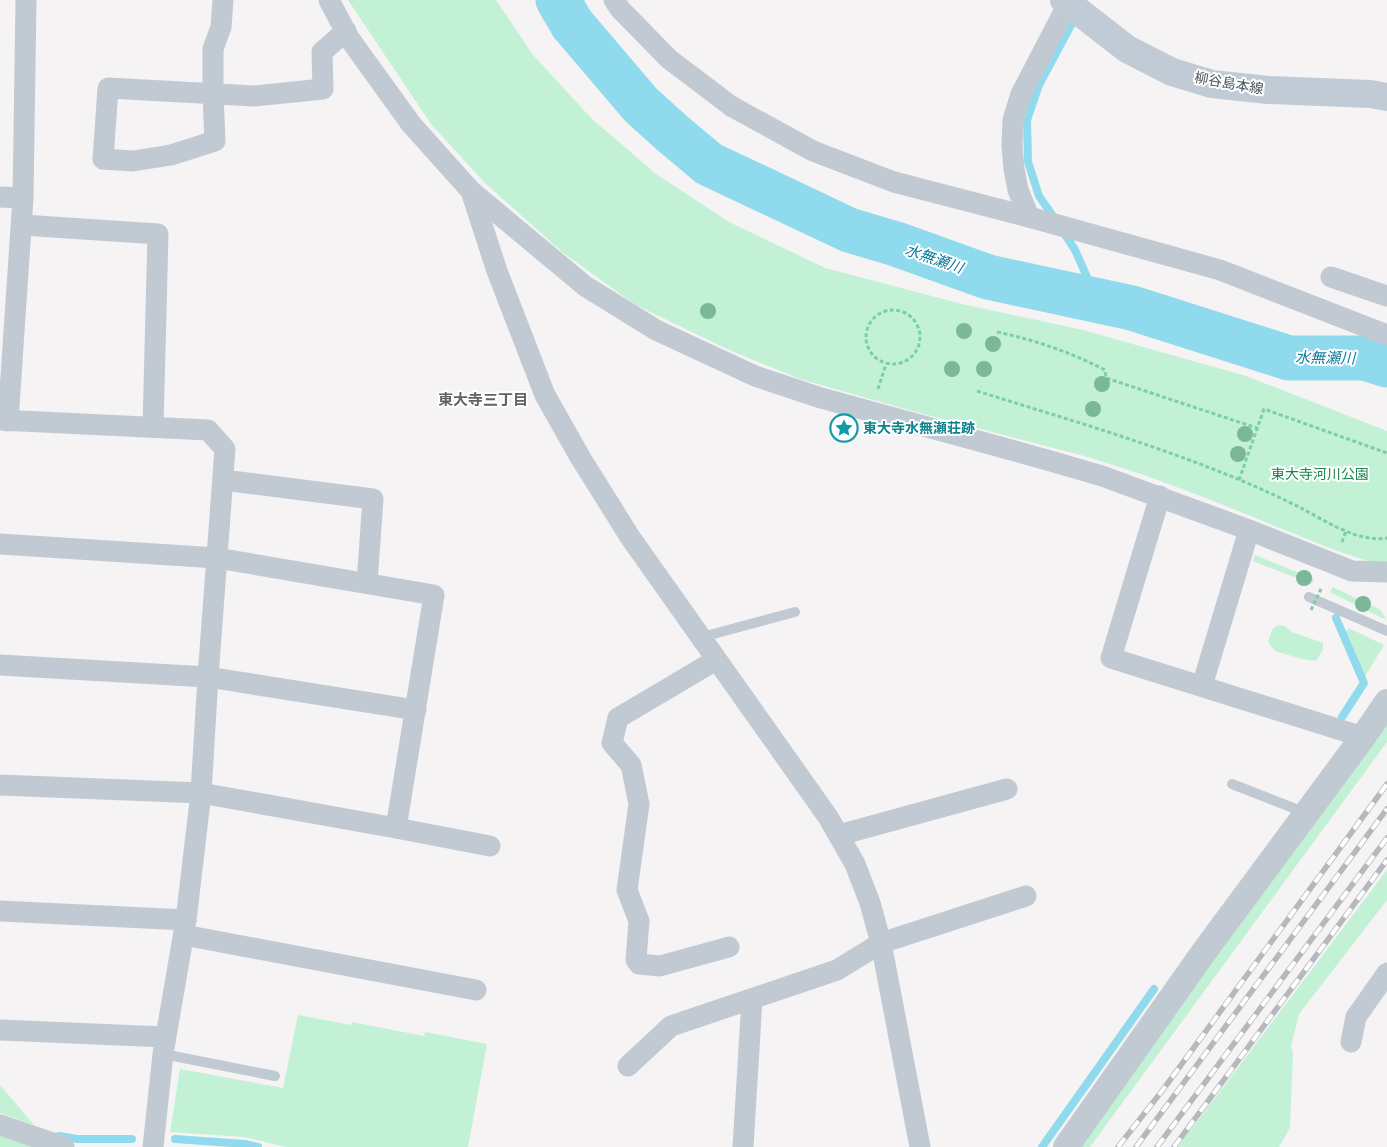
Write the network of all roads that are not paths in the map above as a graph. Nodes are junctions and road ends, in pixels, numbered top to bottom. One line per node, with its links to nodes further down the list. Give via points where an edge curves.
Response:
1 (26, 0): 11 (street)
2 (223, 0): 7 (street, via 221,27 213,49)
3 (329, 0): 6 (street)
4 (614, 0): 12 (street, via 669,59 731,106 813,151 894,182)
5 (1068, 1): 8 (main road, 柳谷島本線, via 1128,49 1172,72 1212,84); 12 (street, via 1021,94 1013,120 1014,169)
6 (346, 31): 7 (street, via 322,52 323,89 254,96); 9 (street, via 411,124)
7 (213, 94): 7 (street, via 215,140 171,155 133,161 103,158 108,88)
8 (1387, 97)
9 (471, 191): 21 (street, via 585,286 656,330 755,376 818,398 1051,461); 32 (street, via 497,271 545,395 630,537)
10 (0, 197): 11 (street)
11 (23, 198): 13 (street)
12 (1029, 217): 17 (street, via 1220,270)
13 (22, 225): 16 (street); 19 (street, via 158,234)
14 (1331, 277): 15 (street)
15 (1387, 296)
16 (8, 309): 18 (street)
17 (1387, 335)
18 (4, 420): 19 (street)
19 (153, 427): 20 (street, via 208,430 225,449)
20 (223, 480): 24 (street); 27 (street, via 373,499)
21 (1160, 496): 22 (street); 36 (street, via 1111,658)
22 (1249, 530): 25 (street); 36 (street)
23 (0, 544): 24 (street)
24 (217, 558): 27 (street); 35 (street)
25 (1352, 571): 26 (street); 28 (street)
26 (1387, 572)
27 (367, 583): 38 (street, via 434,595)
28 (1387, 585)
29 (1309, 597): 31 (lane)
30 (795, 612): 32 (lane)
31 (1387, 631)
32 (702, 637): 33 (street)
33 (716, 660): 46 (street); 52 (street, via 618,718 612,743 631,766 640,804 627,890 639,921 636,960 640,964 660,966)
34 (0, 665): 35 (street)
35 (208, 677): 38 (street); 43 (street)
36 (1202, 686): 39 (street)
37 (1387, 702): 39 (street)
38 (416, 710): 45 (street)
39 (1363, 737): 44 (street)
40 (1232, 784): 44 (lane)
41 (0, 785): 43 (street)
42 (1007, 789): 46 (street)
43 (201, 793): 45 (street); 50 (street)
44 (1307, 813): 66 (street)
45 (396, 828): 47 (street)
46 (839, 835): 51 (street, via 870,902)
47 (490, 846)
48 (1026, 896): 51 (street)
49 (0, 911): 50 (street)
50 (185, 928): 54 (street); 58 (street)
51 (881, 943): 55 (street, via 837,970); 62 (street)
52 (729, 947)
53 (1387, 973): 57 (street, via 1356,1016)
54 (476, 990)
55 (752, 999): 59 (street, via 671,1026); 65 (street)
56 (0, 1030): 58 (street)
57 (1351, 1042)
58 (164, 1046): 60 (lane); 64 (street)
59 (628, 1066)
60 (275, 1076)
61 (0, 1125): 63 (street)
62 (914, 1146)
63 (64, 1147)
64 (153, 1147)
65 (743, 1147)
66 (1066, 1147)

